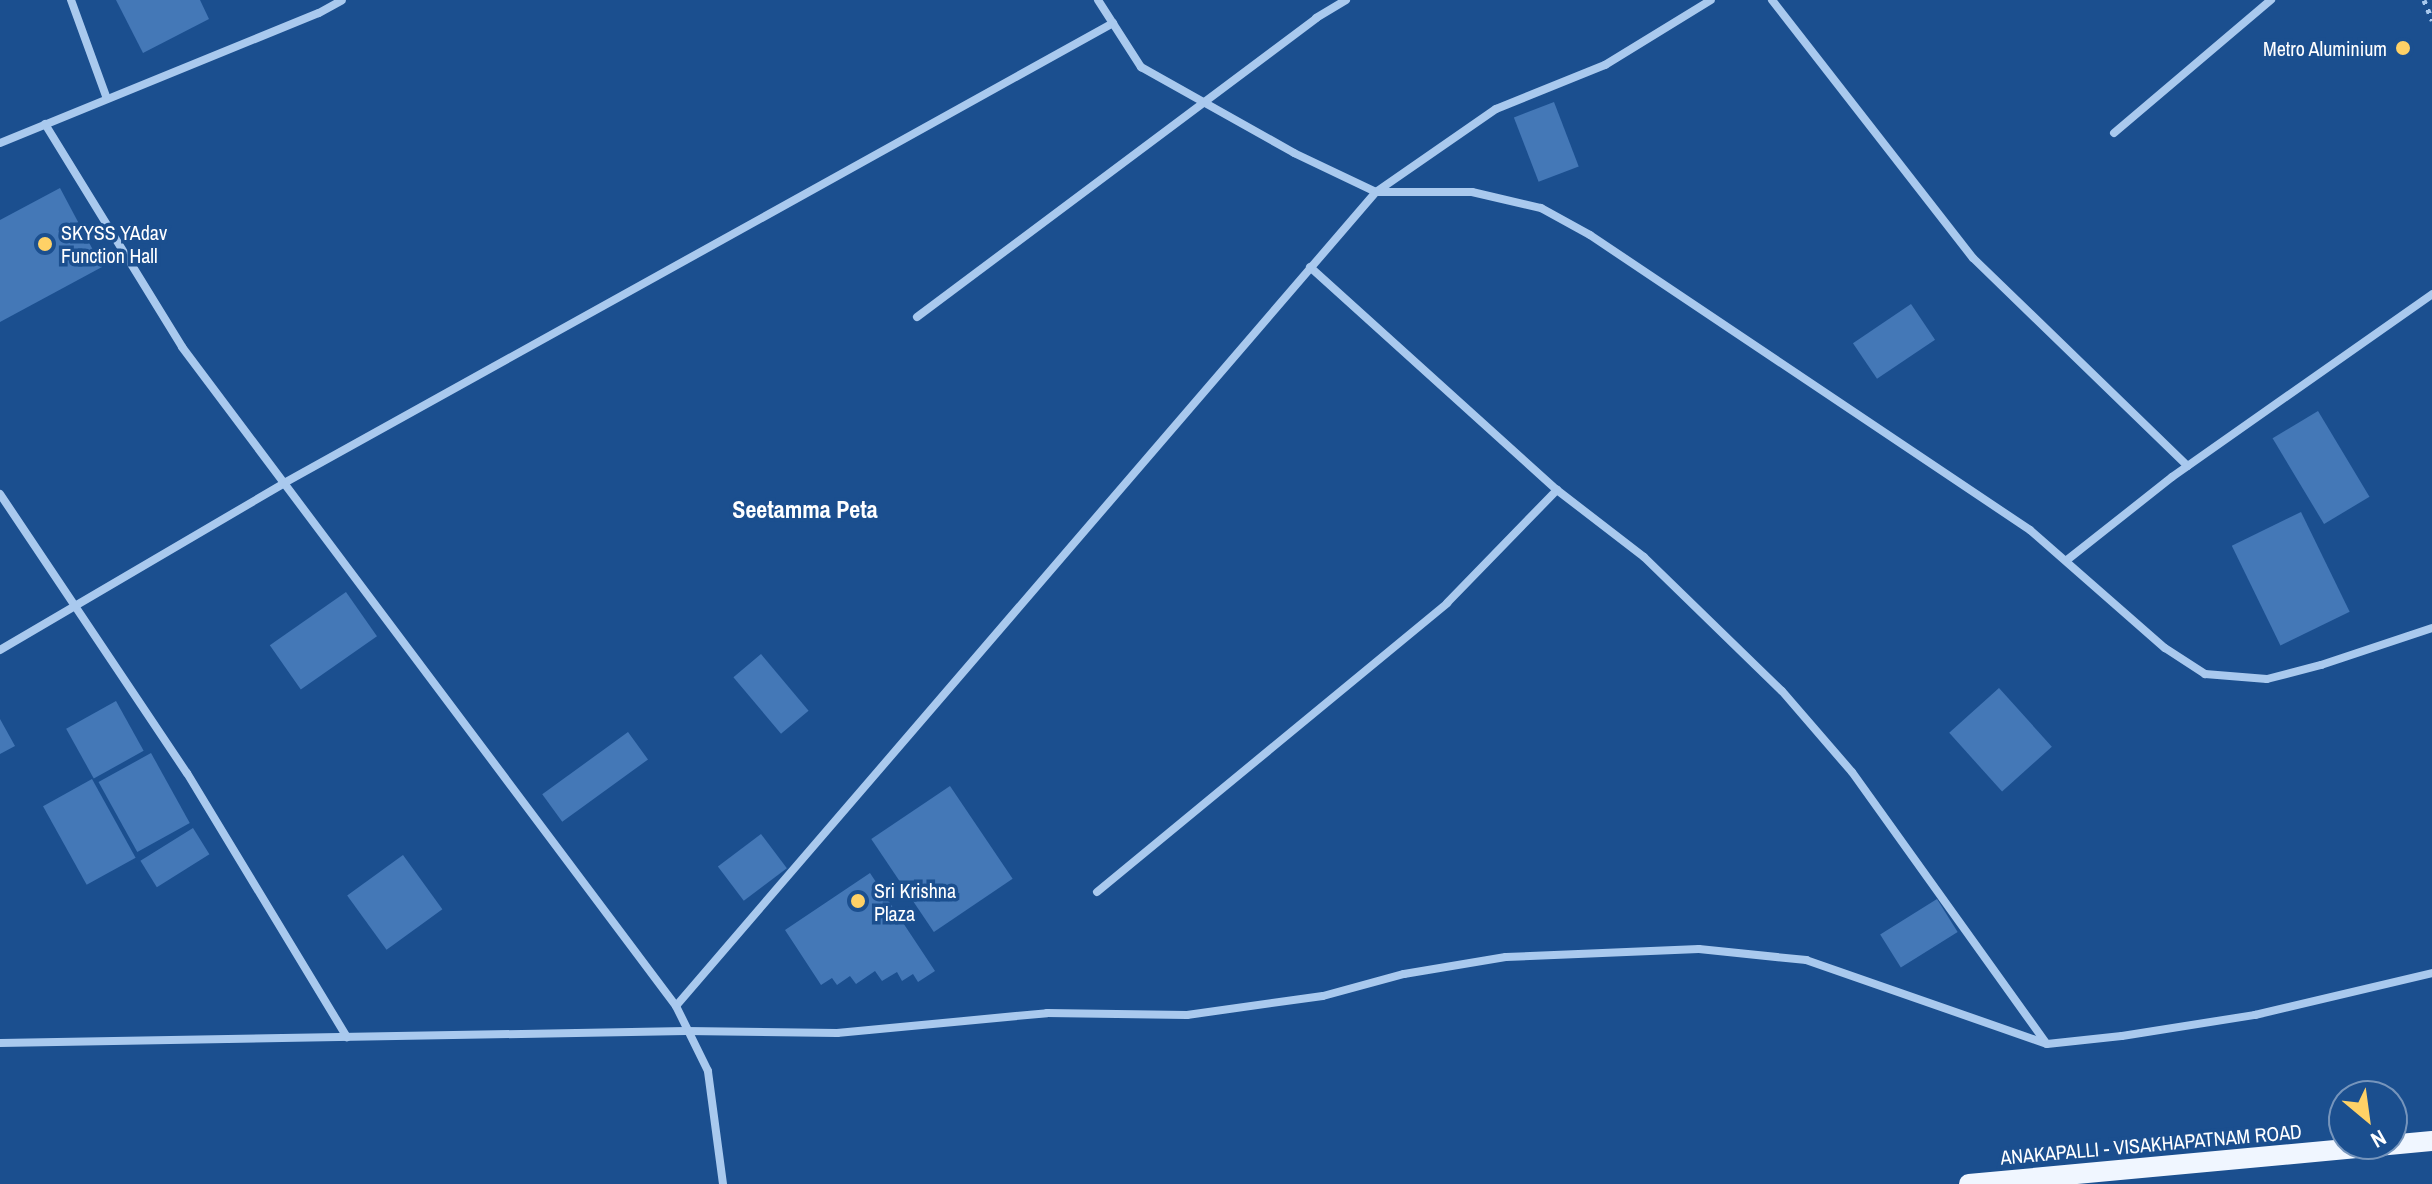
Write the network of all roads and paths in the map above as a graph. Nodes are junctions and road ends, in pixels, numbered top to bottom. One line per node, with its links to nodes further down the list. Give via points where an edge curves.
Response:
1 (71, 0): 11 (street)
2 (342, 0): 11 (street)
3 (1098, 0): 10 (street)
4 (1346, 0): 12 (street)
5 (1711, 0): 16 (street, via 1605,65 1496,109)
6 (1772, 0): 20 (street, via 1973,258)
7 (2271, 0): 14 (street)
8 (2424, 0): 9 (path)
9 (2432, 20)
10 (1113, 23): 12 (street, via 1141,67); 21 (street)
11 (107, 99): 13 (street)
12 (1203, 103): 16 (street); 19 (street)
13 (45, 124): 15 (street); 21 (street, via 182,347)
14 (2114, 133)
15 (0, 143)
16 (1376, 192): 17 (street); 24 (street, via 1472,192 1541,208 1642,270)
17 (1310, 267): 22 (street); 30 (street)
18 (2432, 294): 20 (street)
19 (917, 317)
20 (2188, 466): 24 (street)
21 (286, 482): 25 (street); 30 (street)
22 (1557, 490): 28 (street, via 1447,603); 34 (street, via 1644,557 1782,691 1852,772)
23 (0, 494): 25 (street)
24 (2067, 560): 26 (street, via 2165,648 2205,674 2267,679)
25 (75, 607): 27 (street); 32 (street, via 187,773)
26 (2432, 628)
27 (0, 650)
28 (1097, 892)
29 (2432, 973): 34 (street, via 2255,1015)
30 (676, 1006): 31 (street)
31 (686, 1031): 32 (street); 34 (street, via 837,1033 1047,1013 1187,1015 1323,996 1404,974 1506,957 1699,949 1806,960); 36 (street, via 708,1071)
32 (347, 1037): 33 (street)
33 (0, 1043)
34 (2047, 1044)
35 (2432, 1141): 37 (main road, ANAKAPALLI - VISAKHAPATNAM ROAD)
36 (723, 1184)
37 (1969, 1184)

